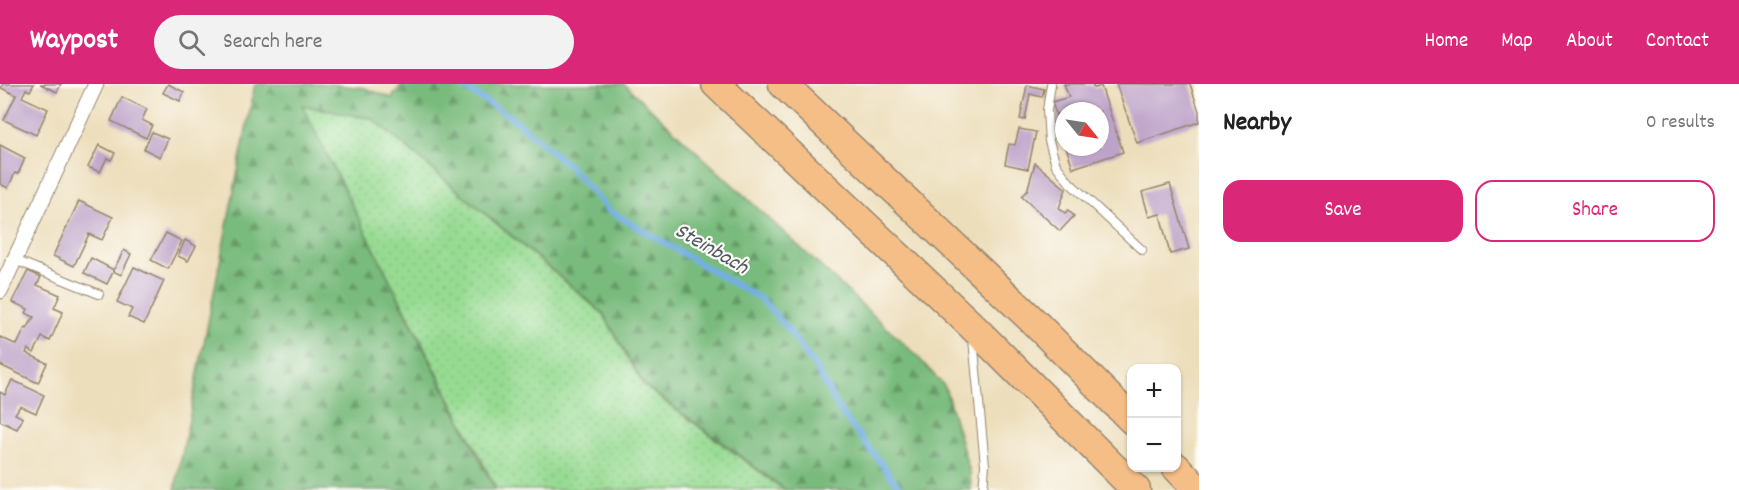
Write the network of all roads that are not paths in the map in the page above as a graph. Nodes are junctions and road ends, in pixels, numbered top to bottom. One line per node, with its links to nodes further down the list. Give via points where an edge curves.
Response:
1 (96, 84): 6 (street)
2 (716, 84): 9 (highway)
3 (783, 84): 10 (highway, via 1028,316)
4 (1051, 84): 5 (lane, via 1047,110 1049,141 1056,165)
5 (1142, 250)
6 (15, 260): 7 (street); 8 (lane)
7 (0, 291)
8 (99, 294)
9 (972, 326): 12 (lane, via 985,465); 13 (highway)
10 (1129, 418)
11 (1181, 472): 14 (highway)
12 (983, 490)
13 (1136, 490)
14 (1198, 490)

